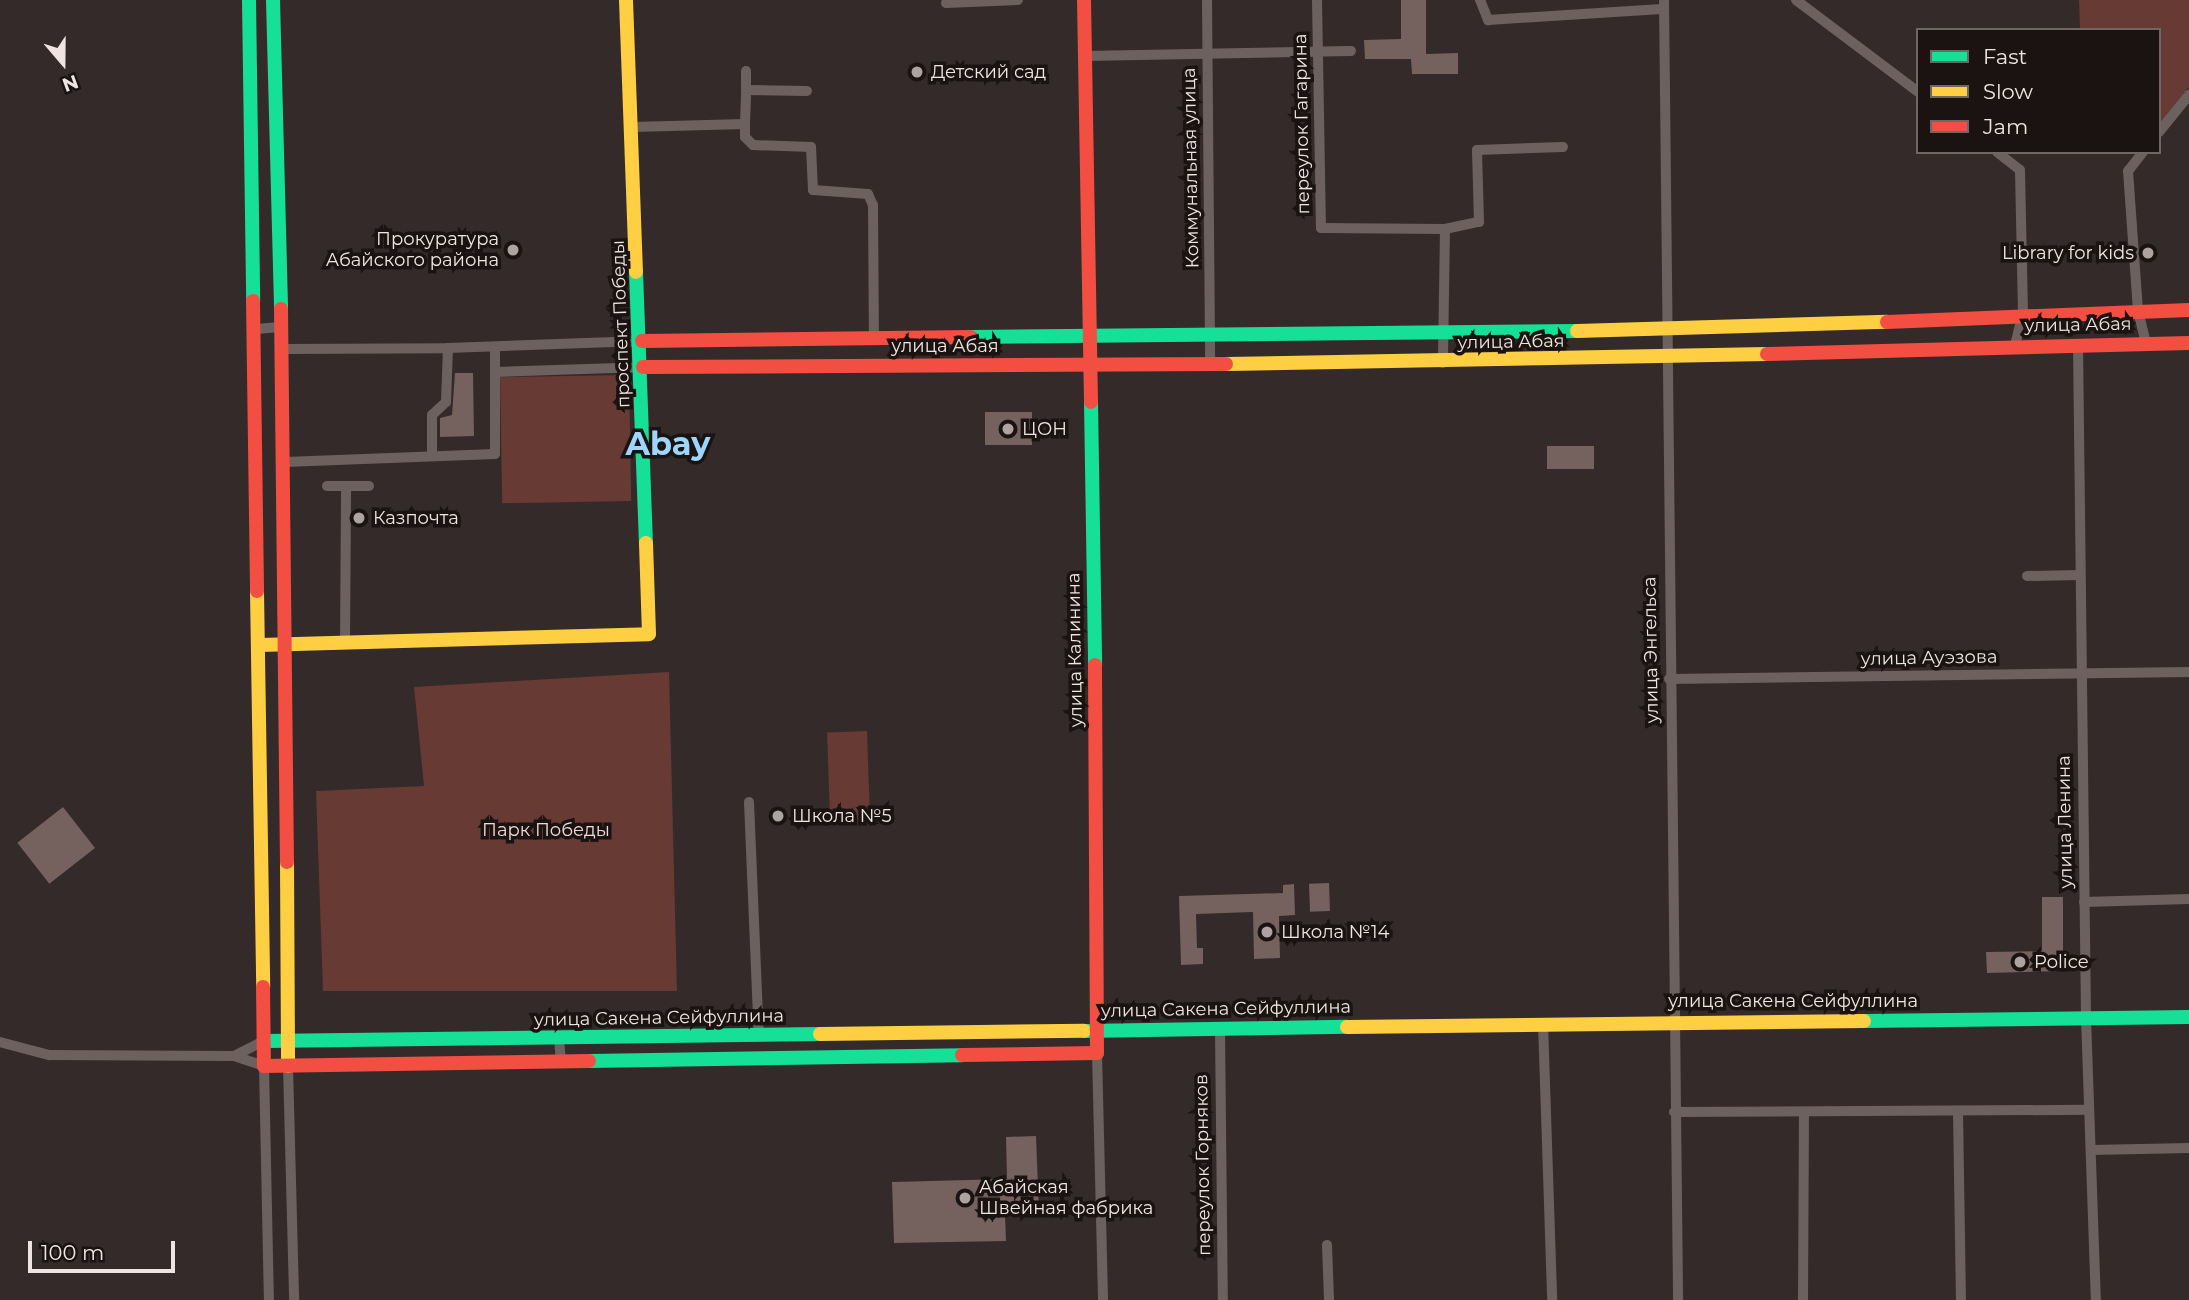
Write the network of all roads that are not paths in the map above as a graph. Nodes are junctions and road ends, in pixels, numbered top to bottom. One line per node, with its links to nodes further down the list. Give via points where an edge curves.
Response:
1 (626, 0): 23 (street, проспект Победы)
2 (1018, 0): 8 (street)
3 (1084, 0): 16 (street, улица Калинина)
4 (1207, 0): 15 (street, Коммунальная улица)
5 (1317, 0): 13 (street, переулок Гагарина)
6 (1480, 0): 10 (street, via 1488,20)
7 (1796, 0): 19 (street)
8 (979, 1): 9 (street)
9 (946, 4)
10 (1663, 4): 34 (street, улица Энгельса)
11 (274, 5): 12 (street); 32 (street)
12 (250, 7): 33 (street)
13 (1319, 51): 14 (street); 15 (street); 28 (street, переулок Гагарина, via 1322,230)
14 (1351, 51)
15 (1207, 54): 16 (street); 36 (street, Коммунальная улица)
16 (1086, 56): 37 (street, улица Калинина)
17 (746, 71): 18 (street)
18 (746, 90): 20 (street); 22 (street)
19 (1916, 90)
20 (807, 91)
21 (2189, 95): 24 (street)
22 (745, 124): 23 (street); 38 (street, via 745,137 753,145 811,147 813,190 871,198)
23 (632, 127): 39 (street, проспект Победы)
24 (2161, 130)
25 (1563, 147): 28 (street, via 1476,150 1478,225)
26 (2000, 154): 31 (street, via 2020,170)
27 (2141, 154): 30 (street, via 2128,171)
28 (1445, 229): 35 (street)
29 (2189, 310): 30 (street, улица Абая)
30 (2138, 311): 31 (street, улица Абая); 40 (street)
31 (2023, 313): 34 (street, улица Абая); 43 (street)
32 (282, 327): 33 (street); 46 (street)
33 (257, 329): 54 (street)
34 (1664, 330): 35 (street, улица Абая); 47 (street, улица Энгельса)
35 (1447, 332): 36 (street, улица Абая); 48 (street)
36 (1210, 336): 37 (street, улица Абая); 50 (street, Коммунальная улица)
37 (1090, 338): 38 (street, улица Абая); 52 (street, улица Калинина)
38 (874, 339): 39 (street); 49 (street, улица Абая)
39 (642, 341): 45 (street); 51 (street, проспект Победы)
40 (2146, 343): 41 (street, улица Абая); 42 (street, улица Абая)
41 (2189, 343)
42 (2078, 344): 43 (street, улица Абая); 60 (street, улица Ленина)
43 (2015, 346): 47 (street, улица Абая)
44 (448, 348): 45 (street); 46 (street); 56 (street, via 446,402 432,415)
45 (495, 348): 53 (street)
46 (282, 349): 55 (street)
47 (1665, 359): 48 (street, улица Абая); 67 (street, улица Энгельса)
48 (1443, 363): 50 (street, улица Абая)
49 (874, 365): 51 (street); 52 (street, улица Абая)
50 (1210, 365): 52 (street, улица Абая)
51 (643, 366): 53 (street); 62 (street, проспект Победы, via 649,634)
52 (1090, 367): 76 (street, улица Калинина)
53 (496, 372): 56 (street, via 495,453)
54 (259, 449): 55 (street); 64 (street)
55 (285, 455): 56 (street); 63 (street)
56 (432, 456)
57 (327, 486): 58 (street)
58 (346, 486): 59 (street); 62 (street)
59 (369, 486)
60 (2080, 575): 61 (street); 66 (street, улица Ленина)
61 (2027, 576)
62 (345, 642): 63 (street, проспект Победы)
63 (286, 644): 64 (street, проспект Победы); 80 (street)
64 (260, 645): 79 (street)
65 (2189, 672): 66 (street, улица Ауэзова)
66 (2080, 674): 67 (street, улица Ауэзова); 70 (street, улица Ленина)
67 (1669, 679): 73 (street, улица Энгельса)
68 (749, 802): 77 (street)
69 (2189, 899): 70 (street)
70 (2084, 902): 72 (street, улица Ленина)
71 (2189, 1017): 72 (street, улица Сакена Сейфуллина)
72 (2086, 1018): 73 (street, улица Сакена Сейфуллина); 87 (street, улица Ленина)
73 (1673, 1021): 74 (street, улица Сакена Сейфуллина); 89 (street, улица Энгельса)
74 (1543, 1023): 75 (street, улица Сакена Сейфуллина); 99 (street)
75 (1220, 1029): 76 (street, улица Сакена Сейфуллина); 97 (street, переулок Горняков)
76 (1101, 1031): 77 (street, улица Сакена Сейфуллина); 82 (street, улица Калинина)
77 (759, 1036): 78 (street, улица Сакена Сейфуллина)
78 (559, 1040): 80 (street, улица Сакена Сейфуллина); 84 (street)
79 (264, 1041): 80 (street, улица Сакена Сейфуллина); 83 (street); 85 (street)
80 (288, 1041): 86 (street)
81 (0, 1042): 83 (street, via 49,1055 116,1059)
82 (1097, 1053): 84 (street); 96 (street, улица Калинина)
83 (234, 1056): 85 (street)
84 (561, 1062): 86 (street)
85 (264, 1066): 86 (street); 94 (street)
86 (288, 1066): 95 (street)
87 (2089, 1110): 88 (street); 92 (street, улица Ленина)
88 (1958, 1111): 90 (street); 102 (street)
89 (1674, 1112): 90 (street); 100 (street, улица Энгельса)
90 (1804, 1112): 101 (street)
91 (2189, 1148): 92 (street)
92 (2091, 1150): 103 (street, улица Ленина)
93 (1327, 1245): 98 (street)
94 (269, 1300)
95 (294, 1300)
96 (1102, 1300)
97 (1223, 1300)
98 (1329, 1300)
99 (1552, 1300)
100 (1678, 1300)
101 (1803, 1300)
102 (1961, 1300)
103 (2096, 1300)

